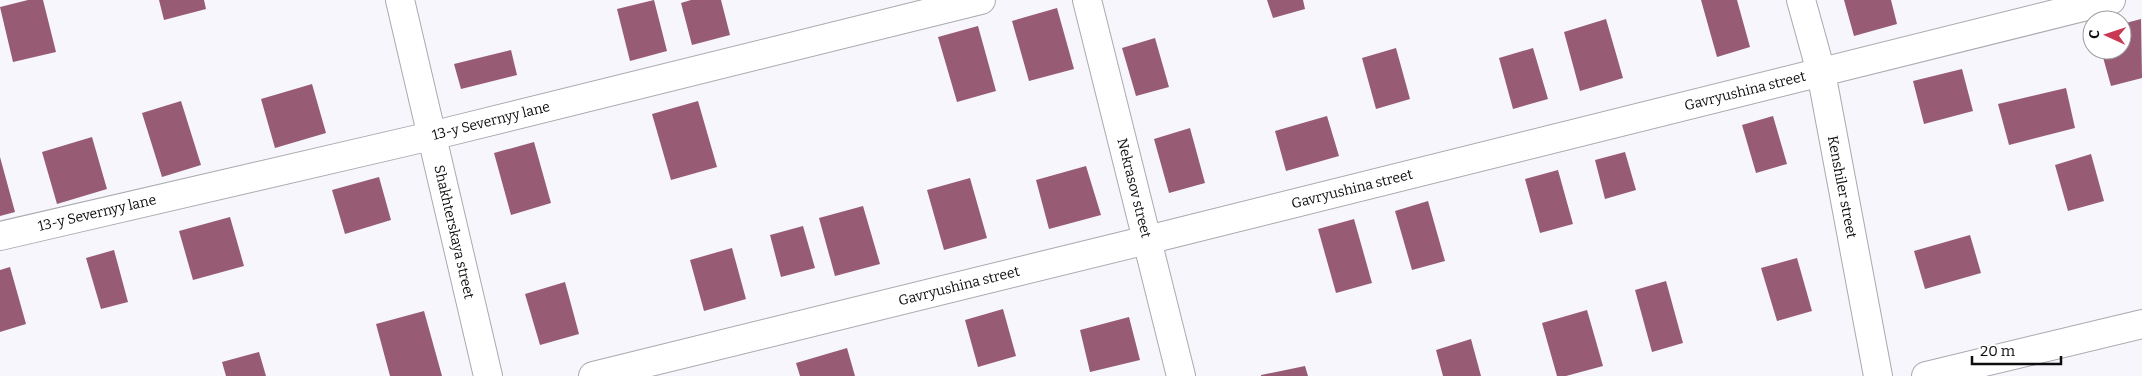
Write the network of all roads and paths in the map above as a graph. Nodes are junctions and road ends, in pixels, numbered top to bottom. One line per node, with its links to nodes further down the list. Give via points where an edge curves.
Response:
1 (400, 0): 7 (street, Shakhterskaya street)
2 (981, 0): 7 (street, 13-y Severnyy lane)
3 (1087, 0): 9 (street, Nekrasov street)
4 (1801, 0): 6 (street, Kenshiler street)
5 (2111, 0): 6 (street, Gavryushina street)
6 (1821, 72): 9 (street, Gavryushina street); 14 (street, Kenshiler street)
7 (431, 136): 8 (street, 13-y Severnyy lane); 11 (street, Shakhterskaya street)
8 (0, 236)
9 (1147, 240): 12 (street, Gavryushina street); 13 (street, Nekrasov street)
10 (2142, 324): 15 (street)
11 (488, 376)
12 (593, 376)
13 (1181, 376)
14 (1878, 376)
15 (1926, 376)

